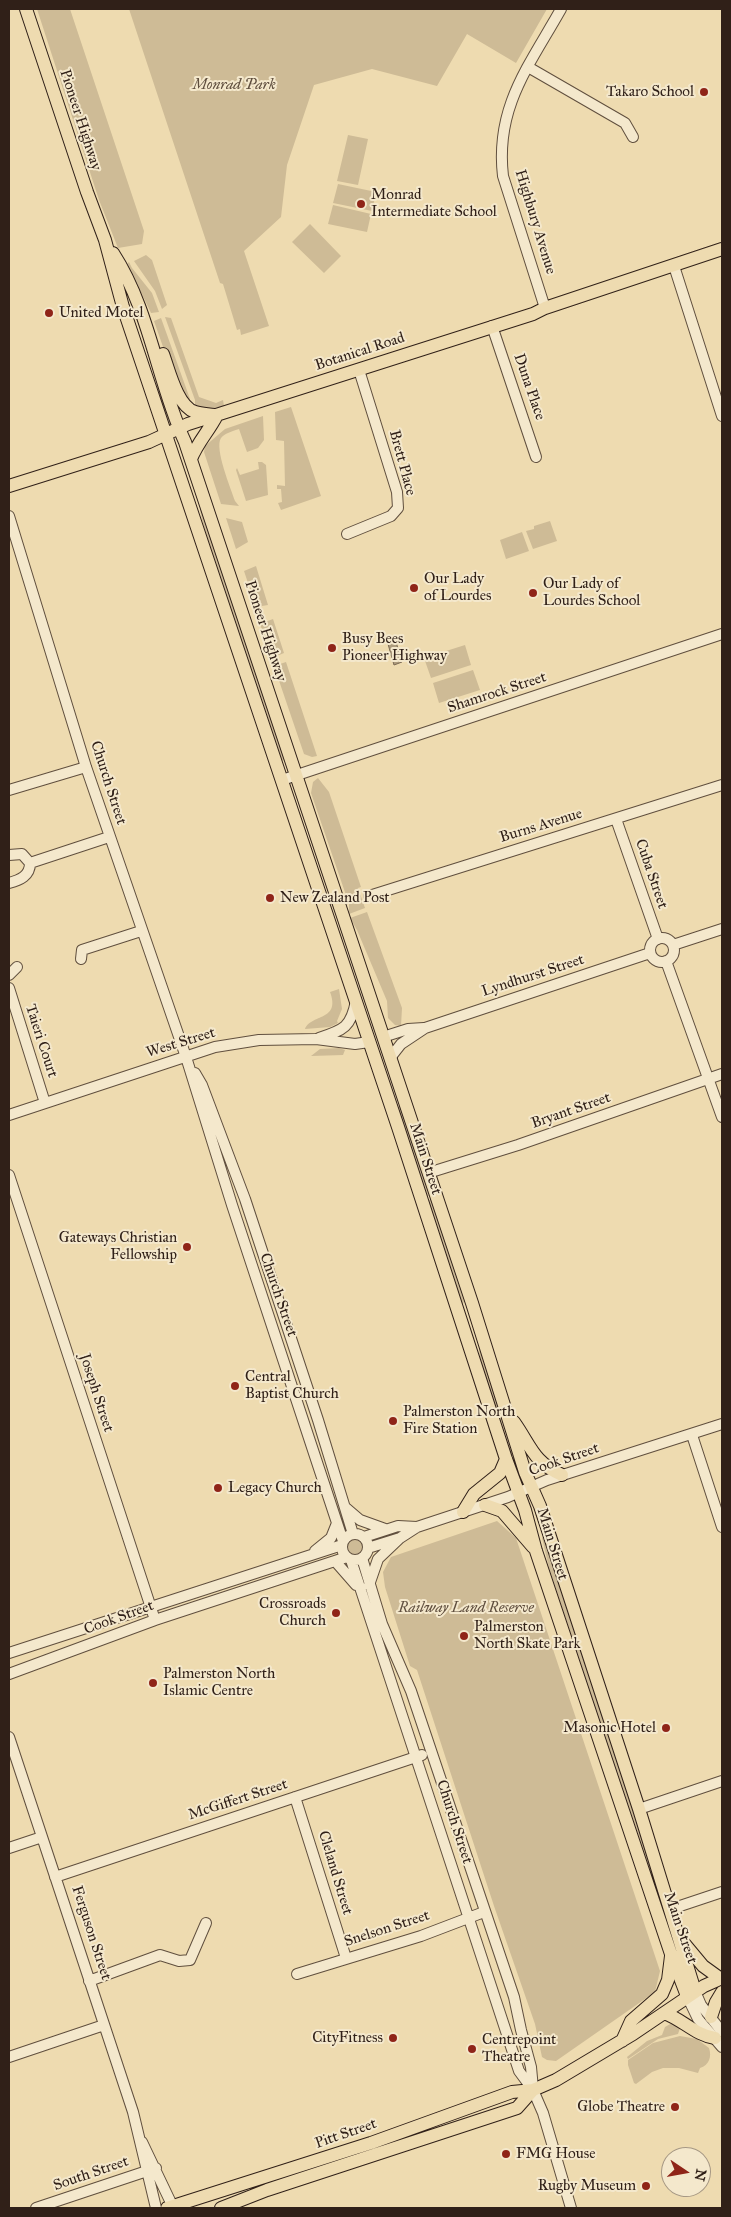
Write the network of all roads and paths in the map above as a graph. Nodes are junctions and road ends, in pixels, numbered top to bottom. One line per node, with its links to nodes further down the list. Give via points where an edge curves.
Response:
1 (26, 9): 5 (main road, Pioneer Highway)
2 (561, 9): 3 (street, Highbury Avenue)
3 (528, 68): 4 (street, via 625,123); 9 (street, Highbury Avenue, via 506,114 501,155 503,176)
4 (633, 137)
5 (105, 240): 8 (main road, Pioneer Highway); 15 (main road, Pioneer Highway, via 123,307)
6 (722, 250): 7 (main road, Botanical Road)
7 (674, 266): 9 (main road, Botanical Road); 13 (street)
8 (128, 280): 12 (main road, via 148,313 178,395 193,412); 14 (main road, Pioneer Highway)
9 (545, 308): 10 (main road, Botanical Road)
10 (492, 326): 11 (main road, Botanical Road); 16 (street, Duna Place)
11 (359, 370): 12 (main road, Botanical Road); 20 (street, Brett Place, via 397,492 398,508 391,516)
12 (217, 415): 14 (main road, Botanical Road); 17 (main road)
13 (722, 416)
14 (179, 428): 15 (main road, Botanical Road); 17 (main road, Pioneer Highway)
15 (166, 434): 18 (main road, Botanical Road); 24 (main road, Pioneer Highway)
16 (536, 457)
17 (191, 459): 23 (main road, Pioneer Highway)
18 (9, 486)
19 (9, 516): 22 (street, Church Street)
20 (347, 534)
21 (722, 634): 23 (street, Shamrock Street)
22 (86, 768): 26 (street); 28 (street, Church Street)
23 (295, 775): 24 (street, Shamrock Street); 32 (main road, Pioneer Highway)
24 (282, 780): 34 (main road, Pioneer Highway)
25 (722, 785): 27 (street, Burns Avenue)
26 (9, 790)
27 (616, 818): 33 (street, Burns Avenue); 37 (street, Cuba Street)
28 (110, 836): 30 (street); 36 (street, Church Street)
29 (9, 855): 30 (street, via 22,854)
30 (30, 862): 31 (street, via 26,875)
31 (9, 883)
32 (334, 892): 34 (main road); 40 (main road, Pioneer Highway)
33 (369, 896)
34 (321, 897): 46 (main road, Pioneer Highway)
35 (722, 929): 38 (street)
36 (141, 931): 41 (street, via 82,950); 51 (street, Church Street)
37 (658, 939): 38 (street); 39 (street, via 651,945)
38 (673, 945): 42 (street, via 673,955)
39 (650, 953): 42 (street, via 660,962); 47 (street, Lyndhurst Street)
40 (356, 957): 48 (main road, Pioneer Highway); 50 (main road, via 358,977 372,1026)
41 (81, 959)
42 (666, 961): 54 (street)
43 (17, 967): 44 (street)
44 (9, 975)
45 (9, 988): 55 (street, Taieri Court)
46 (356, 1001): 49 (street, via 352,1017 345,1027); 50 (main road, Pioneer Highway)
47 (425, 1028): 48 (street, Lyndhurst Street, via 408,1029); 52 (street, Lyndhurst Street, via 400,1044)
48 (383, 1037): 52 (main road, Main Street); 58 (main road, via 379,1051 395,1104)
49 (316, 1039): 50 (street, West Street, via 355,1044); 51 (street, West Street, via 259,1040 224,1045)
50 (369, 1042): 58 (main road, Main Street)
51 (186, 1057): 55 (street, West Street); 69 (street, Church Street, via 202,1086 245,1199); 71 (street, Church Street)
52 (390, 1058): 59 (main road, Main Street)
53 (722, 1074): 54 (street, Bryant Street)
54 (708, 1079): 57 (street); 59 (street, Bryant Street)
55 (45, 1103): 56 (street, West Street)
56 (9, 1116)
57 (722, 1117)
58 (398, 1127): 64 (main road, Main Street)
59 (428, 1173): 61 (main road, Main Street)
60 (9, 1175): 90 (street, Joseph Street)
61 (508, 1414): 65 (main road, via 536,1458 548,1469); 66 (main road, Main Street)
62 (722, 1424): 63 (street, Cook Street)
63 (692, 1435): 65 (street, Cook Street); 73 (street)
64 (506, 1459): 67 (main road, Main Street); 70 (main road, via 500,1473 474,1494)
65 (562, 1475): 66 (street, Cook Street)
66 (532, 1486): 67 (street, Cook Street); 99 (main road, Main Street)
67 (518, 1493): 68 (street, Cook Street); 80 (main road, Main Street)
68 (484, 1505): 70 (street, Cook Street); 80 (main road, via 502,1511)
69 (345, 1507): 74 (street, via 360,1520); 75 (street, Church Street)
70 (463, 1512): 72 (street, Cook Street)
71 (337, 1523): 78 (street, Church Street); 81 (street, via 331,1538)
72 (417, 1527): 74 (street, Cook Street, via 398,1526); 77 (street, Cook Street)
73 (722, 1527)
74 (388, 1530): 76 (street, Cook Street)
75 (353, 1534): 76 (street); 78 (street, Cook Street)
76 (364, 1537): 79 (street)
77 (400, 1538): 79 (street, Cook Street); 87 (street, via 378,1559)
78 (343, 1543): 81 (street, Cook Street); 82 (street, via 343,1552)
79 (368, 1548): 82 (street, via 365,1556)
80 (536, 1551): 109 (main road, Main Street)
81 (308, 1556): 84 (street, Cook Street)
82 (353, 1558): 83 (street, Cook Street); 87 (street, Church Street); 89 (street, Church Street)
83 (335, 1561): 85 (street, Cook Street); 89 (street)
84 (283, 1564): 85 (street); 86 (street, Cook Street)
85 (287, 1577): 88 (street, Cook Street)
86 (235, 1579): 88 (street); 90 (street, Cook Street)
87 (369, 1585): 95 (street, Church Street, via 386,1636 411,1690)
88 (240, 1592): 91 (street, Cook Street)
89 (361, 1592): 96 (street, Church Street)
90 (150, 1606): 91 (street, Joseph Street); 92 (street, Cook Street)
91 (155, 1620): 93 (street, Cook Street)
92 (9, 1653)
93 (9, 1674)
94 (9, 1737): 100 (street, Ferguson Street)
95 (431, 1752): 96 (street, McGiffert Street); 105 (street, Church Street)
96 (417, 1757): 98 (street, McGiffert Street); 106 (street, Church Street)
97 (722, 1781): 99 (street)
98 (295, 1797): 102 (street, McGiffert Street); 110 (street, Cleland Street)
99 (640, 1809): 104 (main road, Main Street)
100 (42, 1837): 101 (street); 102 (street, Ferguson Street)
101 (9, 1848)
102 (55, 1877): 113 (street, Ferguson Street)
103 (722, 1892): 104 (street)
104 (671, 1909): 108 (main road, Main Street)
105 (484, 1912): 106 (street, Snelson Street); 122 (street, Church Street, via 515,2001 531,2066)
106 (470, 1917): 110 (street, Snelson Street, via 421,1936); 122 (street, Church Street, via 519,2071)
107 (206, 1923): 113 (street, via 190,1960 179,1961 160,1954)
108 (677, 1934): 112 (main road, via 703,1966); 115 (main road, Main Street)
109 (671, 1954): 115 (main road, Main Street); 120 (main road, via 668,1980 662,1994 631,2021)
110 (346, 1958): 111 (street, Snelson Street)
111 (297, 1974)
112 (722, 1978): 115 (main road, Pitt Street)
113 (89, 1981): 118 (street, Ferguson Street)
114 (722, 1992): 117 (main road)
115 (691, 1994): 116 (main road, Pitt Street); 117 (street, Main Street); 119 (street, Main Street, via 698,2019)
116 (664, 2013): 119 (main road, via 676,2017 704,2036); 120 (main road, Pitt Street)
117 (711, 2017): 119 (street, Main Street)
118 (104, 2025): 121 (street); 124 (street, Ferguson Street)
119 (720, 2039)
120 (622, 2041): 122 (main road, Pitt Street)
121 (9, 2056)
122 (533, 2090): 123 (main road, Pitt Street, via 512,2092); 129 (street, Church Street)
123 (373, 2149): 127 (main road, Pitt Street); 128 (main road, Pitt Street)
124 (150, 2170): 125 (street, South Street); 126 (street, Ferguson Street); 127 (street, Ferguson Street)
125 (36, 2208)
126 (156, 2208)
127 (171, 2208)
128 (221, 2208)
129 (572, 2208)

